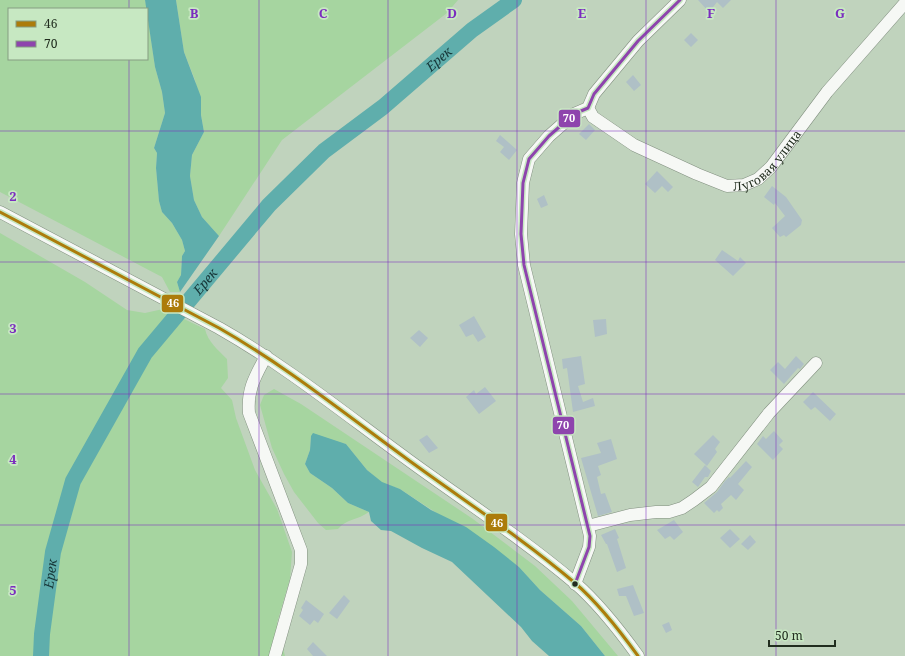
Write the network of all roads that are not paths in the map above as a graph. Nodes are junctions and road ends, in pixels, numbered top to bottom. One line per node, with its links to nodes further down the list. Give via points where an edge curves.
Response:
1 (680, 0): 3 (street, via 638,41 594,94)
2 (905, 3): 3 (street, Луговая улица, via 827,92 772,167 758,179 744,185 727,186 634,145 593,117)
3 (588, 108): 7 (street, via 574,114 549,136 529,159 523,183 521,234 531,298)
4 (0, 212): 5 (street, via 219,328)
5 (266, 356): 8 (street, via 515,537); 9 (street, via 252,383 249,413 301,550 301,564)
6 (816, 363): 7 (street, via 769,413 711,487 694,500 682,508 669,512 630,515)
7 (588, 526): 8 (street, via 589,547)
8 (575, 584): 10 (street)
9 (275, 656)
10 (638, 656)

